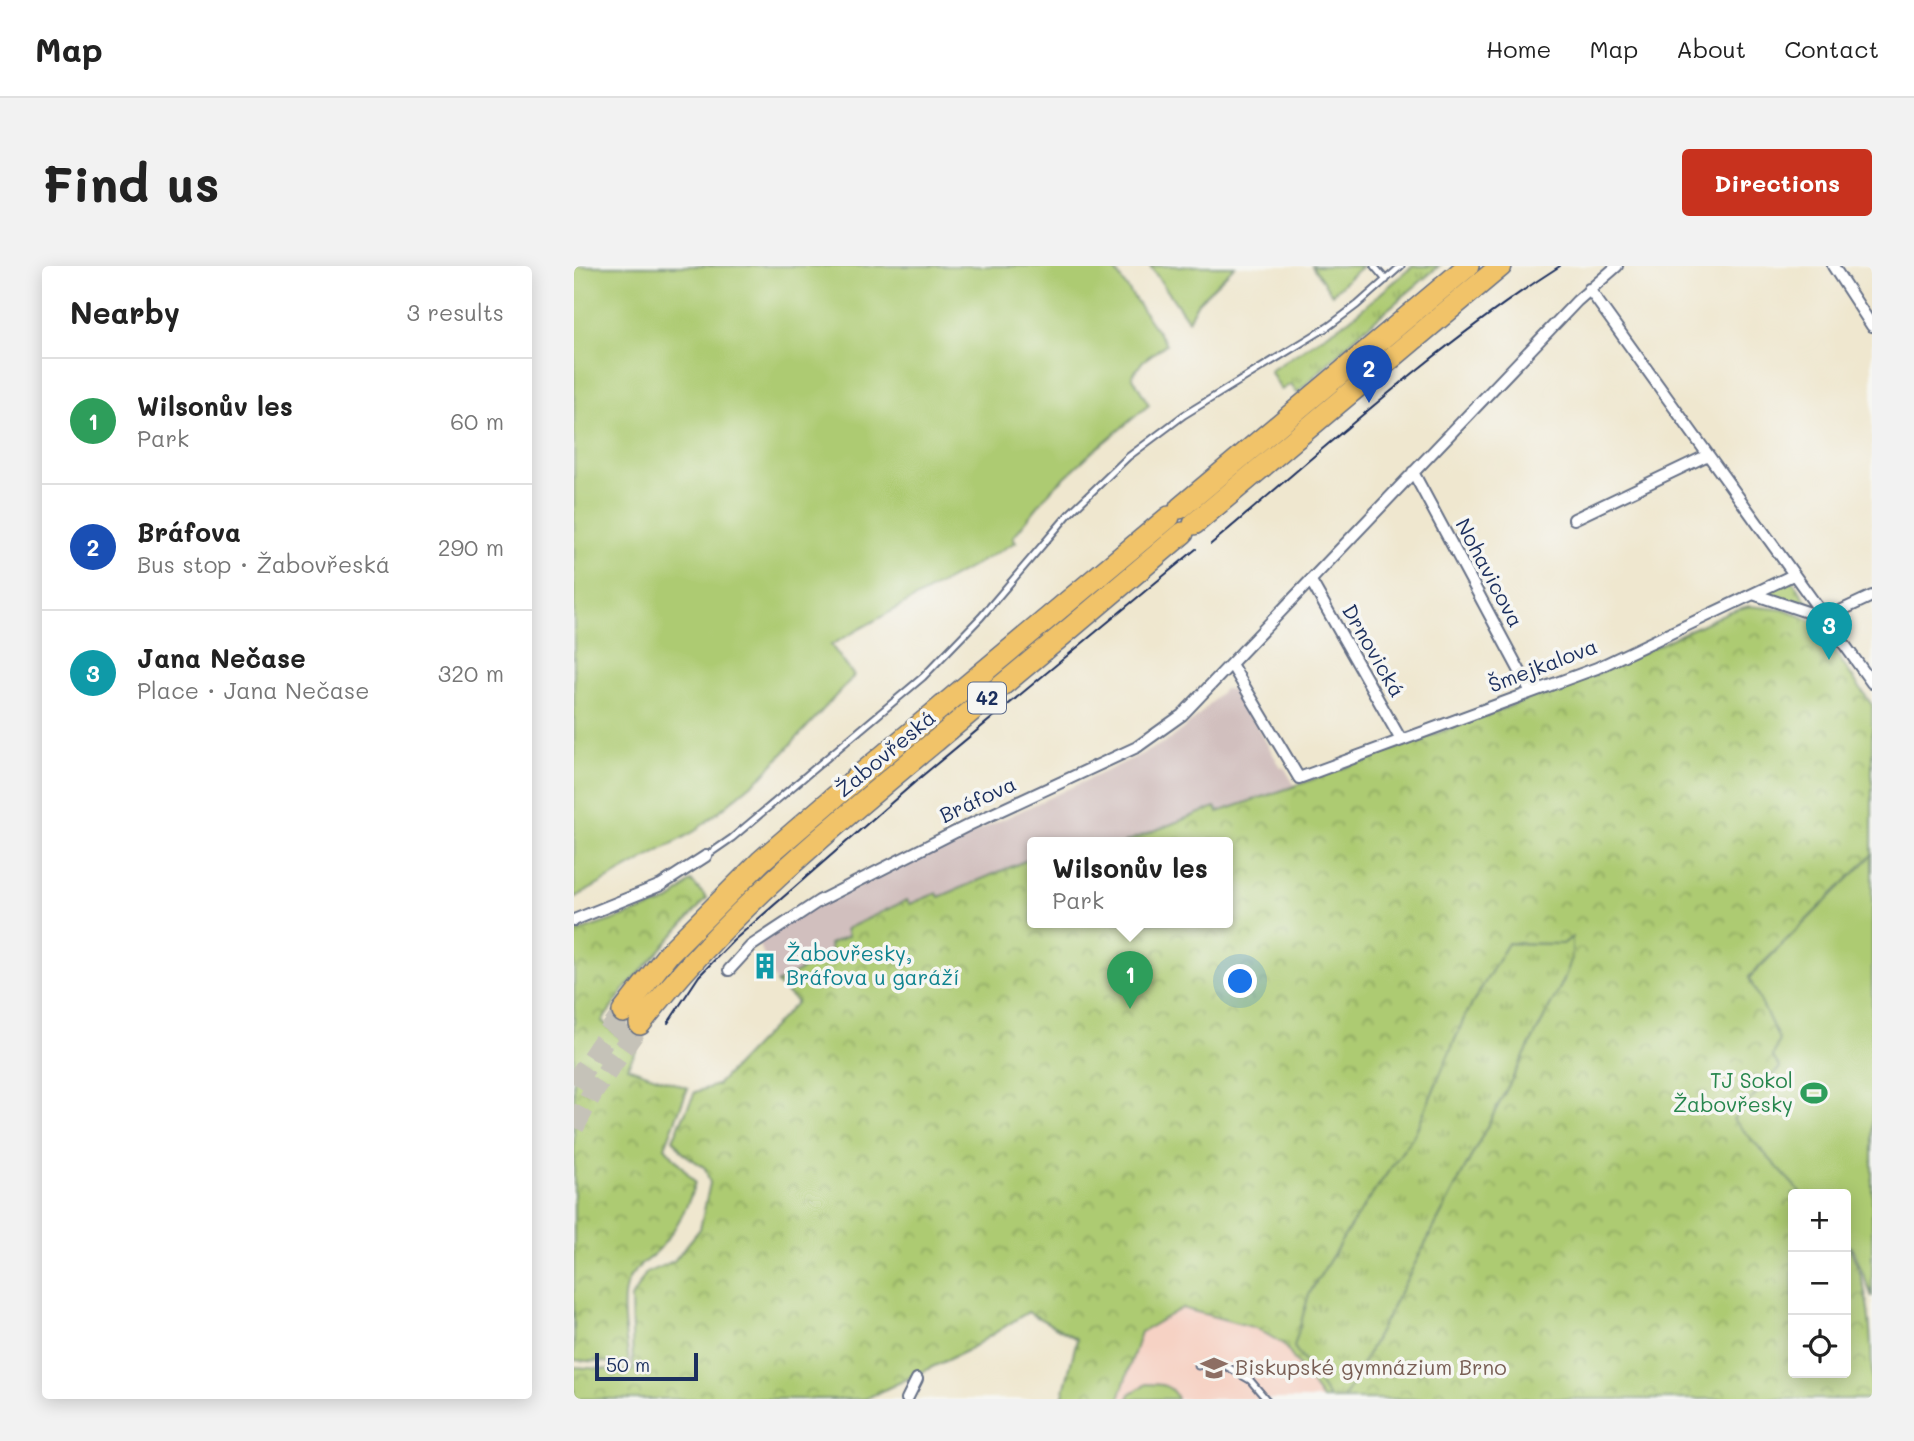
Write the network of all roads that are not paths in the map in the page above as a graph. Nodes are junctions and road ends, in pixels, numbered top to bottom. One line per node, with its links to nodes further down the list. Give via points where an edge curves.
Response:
1 (1374, 266): 7 (lane)
2 (1401, 266): 7 (lane)
3 (1468, 266): 13 (highway, Žabovřeská / 42)
4 (1501, 266): 13 (highway, Žabovřeská / 42)
5 (1617, 266): 8 (street, Bráfova)
6 (1833, 266): 9 (street)
7 (1386, 280): 23 (lane, via 1329,326 1184,415 1128,457 1069,514 923,677)
8 (1589, 289): 10 (street); 11 (street, Bráfova)
9 (1872, 326)
10 (1708, 455): 12 (street); 14 (street)
11 (1413, 472): 15 (street, Bráfova); 21 (street, Nohavicova)
12 (1574, 519)
13 (1182, 521): 26 (highway, Žabovřeská / 42, via 792,864)
14 (1793, 575): 16 (street, Šmejkalova); 18 (street)
15 (1311, 581): 19 (street, Bráfova); 22 (street, Drnovická)
16 (1753, 594): 18 (street); 21 (street, Šmejkalova, via 1597,668)
17 (1872, 596): 18 (street)
18 (1825, 618): 20 (street)
19 (1231, 664): 22 (street, Šmejkalova, via 1299,778); 25 (street, Bráfova, via 1182,715 1138,747 819,901 751,946)
20 (1872, 682)
21 (1531, 692): 22 (street, Šmejkalova)
22 (1401, 740)
23 (706, 856): 24 (street, via 661,885)
24 (574, 920)
25 (729, 970)
26 (631, 1018)
27 (1198, 1367): 30 (lane, via 1219,1362 1250,1380)
28 (917, 1378): 29 (street)
29 (907, 1399)
30 (1266, 1399)

